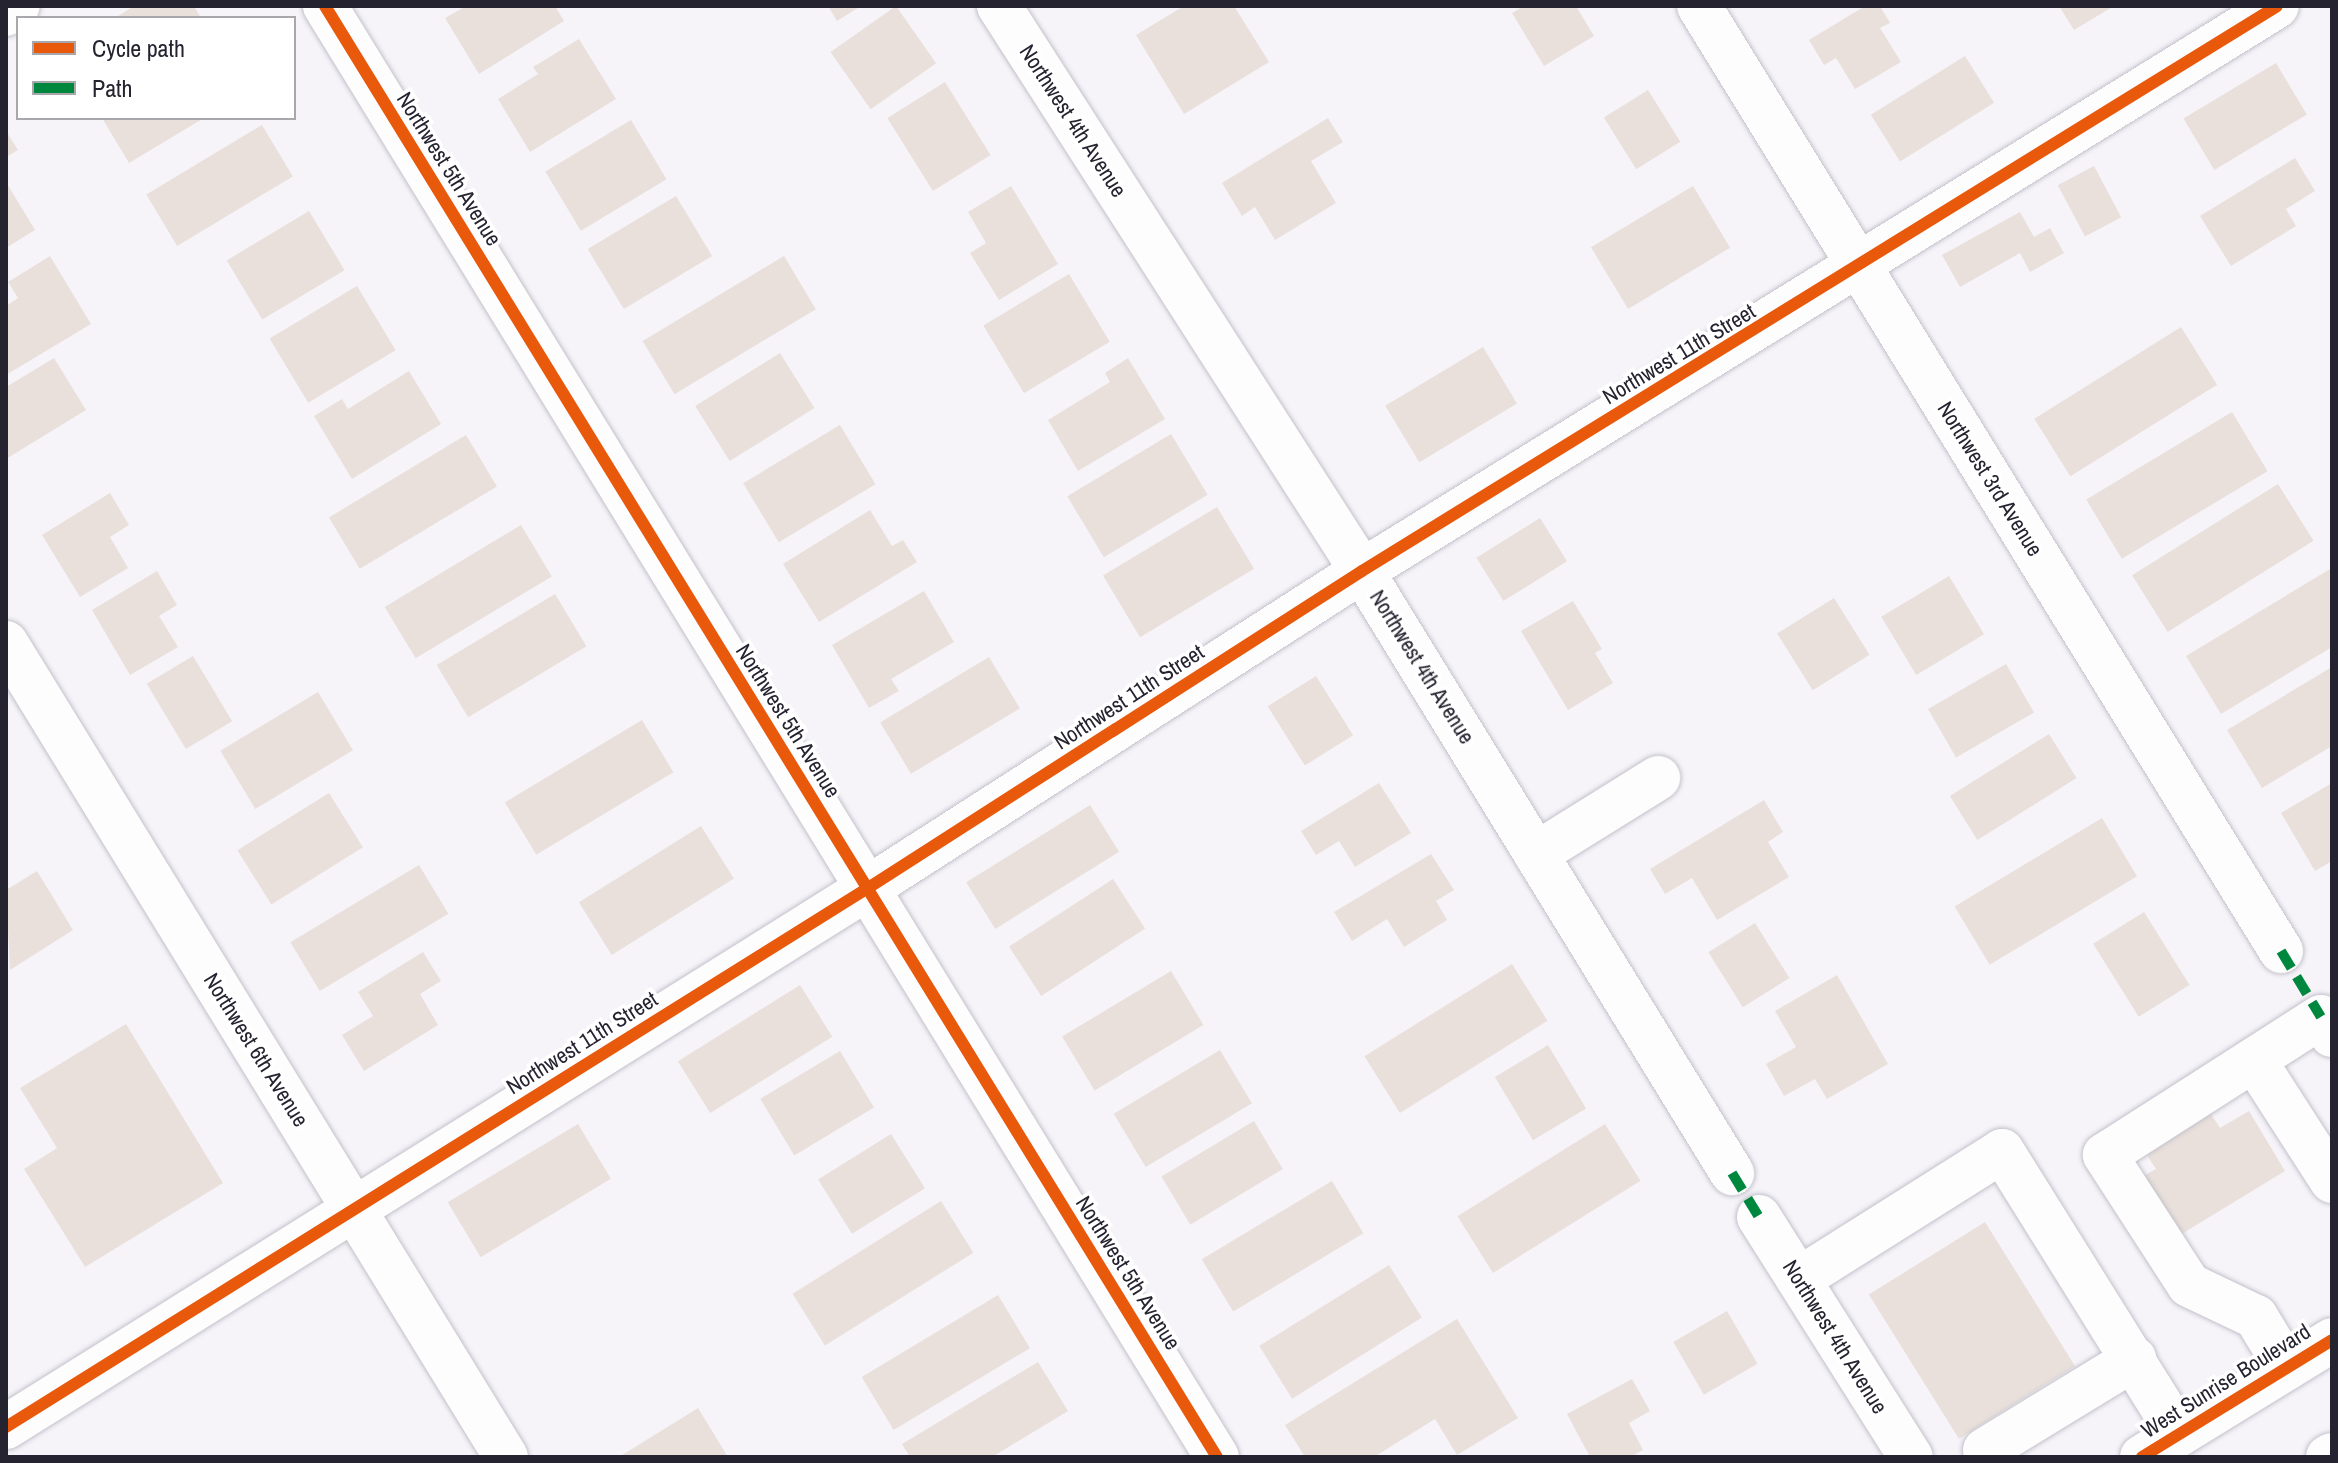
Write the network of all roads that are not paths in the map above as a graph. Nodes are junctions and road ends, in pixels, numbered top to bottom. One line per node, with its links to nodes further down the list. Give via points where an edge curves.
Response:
1 (18, 6): 6 (street)
2 (325, 6): 12 (street, Northwest 5th Avenue)
3 (999, 6): 8 (street, Northwest 4th Avenue)
4 (1699, 6): 7 (street, Northwest 3rd Avenue)
5 (2277, 6): 7 (street, Northwest 11th Street)
6 (6, 14)
7 (1860, 267): 8 (street, Northwest 11th Street); 13 (street, Northwest 3rd Avenue)
8 (1362, 571): 11 (street, Northwest 4th Avenue); 12 (street, Northwest 11th Street)
9 (6, 643): 18 (street, Northwest 6th Avenue)
10 (1658, 778): 11 (street)
11 (1536, 854): 16 (street, Northwest 4th Avenue)
12 (868, 888): 18 (street, Northwest 11th Street); 28 (street, Northwest 5th Avenue)
13 (2281, 951)
14 (2326, 1026): 15 (street)
15 (2254, 1060): 17 (street); 23 (street, via 2105,1155 2189,1285 2256,1317)
16 (1732, 1173)
17 (2332, 1181)
18 (354, 1209): 24 (street, Northwest 11th Street); 27 (street, Northwest 6th Avenue)
19 (1759, 1217): 20 (street, Northwest 4th Avenue)
20 (1799, 1279): 22 (street, via 2002,1151); 29 (street, Northwest 4th Avenue)
21 (2332, 1340): 23 (street, West Sunrise Boulevard)
22 (2134, 1359): 25 (street); 26 (street)
23 (2287, 1368): 25 (street, West Sunrise Boulevard)
24 (6, 1427)
25 (2179, 1434): 30 (street, West Sunrise Boulevard)
26 (1985, 1450)
27 (506, 1457)
28 (1217, 1457)
29 (1911, 1457)
30 (2142, 1457)

